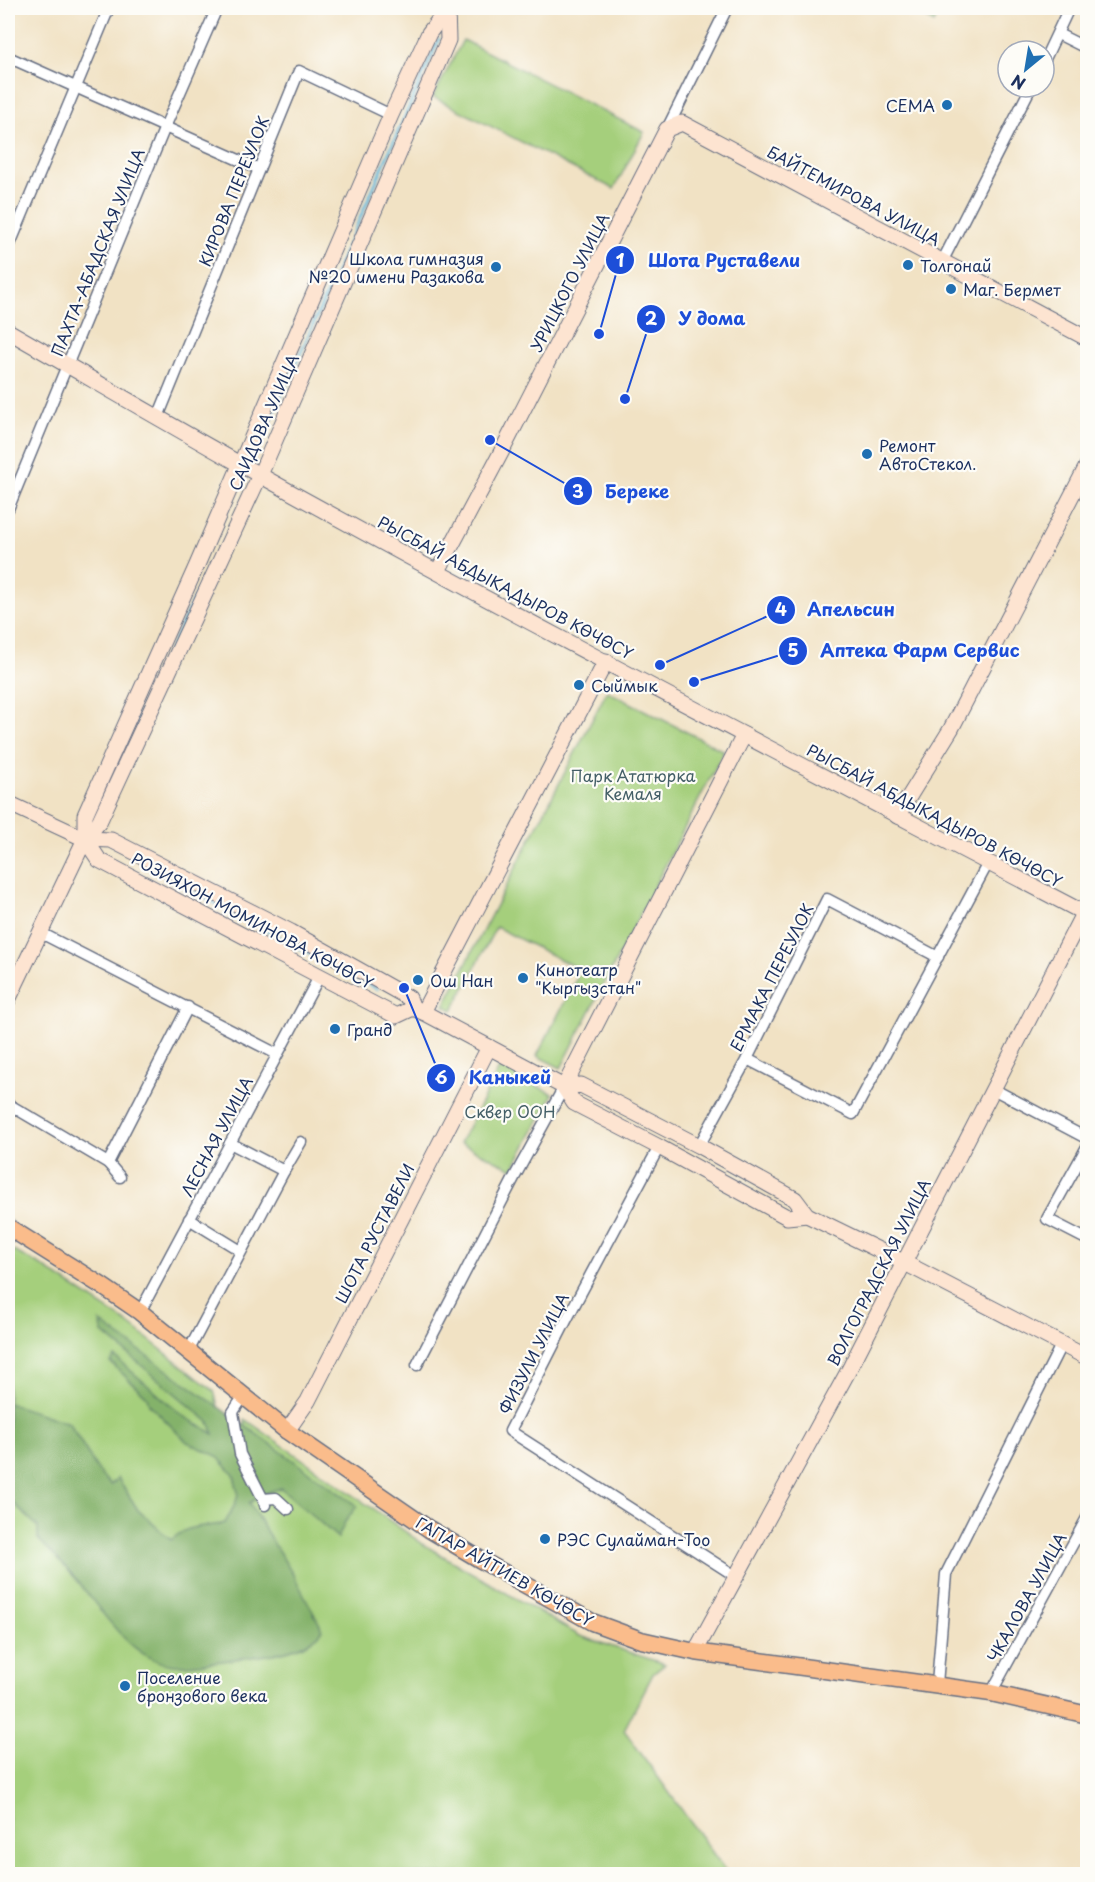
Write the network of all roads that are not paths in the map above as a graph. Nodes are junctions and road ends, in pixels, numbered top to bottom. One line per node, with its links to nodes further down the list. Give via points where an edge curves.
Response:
1 (109, 8): 10 (street)
2 (217, 8): 13 (street, ПАХТА-АБАДСКАЯ УЛИЦА)
3 (446, 8): 12 (street, САИДОВА УЛИЦА, via 429,33); 24 (street, САИДОВА УЛИЦА, via 448,40)
4 (728, 8): 14 (street, УРИЦКОГО УЛИЦА)
5 (1069, 8): 6 (street)
6 (1058, 33): 7 (street); 8 (street)
7 (1055, 39)
8 (1088, 49)
9 (8, 58): 10 (street)
10 (75, 87): 13 (street); 16 (street)
11 (1025, 99): 17 (street)
12 (391, 115): 15 (street, КИРОВА ПЕРЕУЛОК, via 299,71); 22 (street, САИДОВА УЛИЦА)
13 (165, 127): 15 (street); 20 (street, ПАХТА-АБАДСКАЯ УЛИЦА)
14 (668, 129): 17 (street, БАЙТЕМИРОВА УЛИЦА, via 682,123); 26 (street, УРИЦКОГО УЛИЦА)
15 (259, 168): 21 (street, КИРОВА ПЕРЕУЛОК)
16 (8, 249)
17 (942, 262): 19 (street, БАЙТЕМИРОВА УЛИЦА)
18 (8, 331): 20 (street, РЫСБАЙ АБДЫКАДЫРОВ КӨЧӨСҮ)
19 (1088, 339)
20 (67, 365): 21 (street, РЫСБАЙ АБДЫКАДЫРОВ КӨЧӨСҮ); 25 (street, ПАХТА-АБАДСКАЯ УЛИЦА)
21 (158, 417): 22 (street, РЫСБАЙ АБДЫКАДЫРОВ КӨЧӨСҮ)
22 (240, 464): 24 (street, РЫСБАЙ АБДЫКАДЫРОВ КӨЧӨСҮ); 31 (street, САИДОВА УЛИЦА, via 85,815)
23 (1088, 464): 30 (street, via 951,729)
24 (260, 475): 26 (street, РЫСБАЙ АБДЫКАДЫРОВ КӨЧӨСҮ); 31 (street, САИДОВА УЛИЦА, via 99,822)
25 (8, 509)
26 (438, 572): 27 (street, РЫСБАЙ АБДЫКАДЫРОВ КӨЧӨСҮ)
27 (606, 661): 28 (street, РЫСБАЙ АБДЫКАДЫРОВ КӨЧӨСҮ); 39 (street)
28 (744, 735): 30 (street, РЫСБАЙ АБДЫКАДЫРОВ КӨЧӨСҮ); 43 (street)
29 (8, 803): 31 (street, РОЗИЯХОН МОМИНОВА КӨЧӨСҮ)
30 (897, 816): 32 (street, РЫСБАЙ АБДЫКАДЫРОВ КӨЧӨСҮ)
31 (85, 839): 34 (street, САИДОВА УЛИЦА); 36 (street, РОЗИЯХОН МОМИНОВА КӨЧӨСҮ, via 99,860); 39 (street, РОЗИЯХОН МОМИНОВА КӨЧӨСҮ, via 111,840 291,932 410,998)
32 (988, 863): 33 (street, РЫСБАЙ АБДЫКАДЫРОВ КӨЧӨСҮ); 35 (street)
33 (1086, 911): 44 (street, ВОЛГОГРАДСКАЯ УЛИЦА)
34 (40, 933): 37 (street, САИДОВА УЛИЦА); 38 (street)
35 (938, 957): 42 (street, via 853,1114); 42 (street, ЕРМАКА ПЕРЕУЛОК, via 827,899)
36 (320, 975): 39 (street, РОЗИЯХОН МОМИНОВА КӨЧӨСҮ, via 396,1016); 41 (street, ЛЕСНАЯ УЛИЦА)
37 (8, 1000)
38 (188, 1007): 41 (street); 52 (street)
39 (418, 1010): 40 (street, РОЗИЯХОН МОМИНОВА КӨЧӨСҮ)
40 (489, 1047): 43 (street, РОЗИЯХОН МОМИНОВА КӨЧӨСҮ); 67 (street, ШОТА РУСТАВЕЛИ, via 313,1391)
41 (277, 1054): 48 (street, ЛЕСНАЯ УЛИЦА)
42 (747, 1059): 50 (street, ЕРМАКА ПЕРЕУЛОК)
43 (564, 1088): 50 (street, РОЗИЯХОН МОМИНОВА КӨЧӨСҮ, via 581,1085); 51 (street, РОЗИЯХОН МОМИНОВА КӨЧӨСҮ, via 574,1103); 65 (street)
44 (993, 1089): 46 (street); 60 (street, ВОЛГОГРАДСКАЯ УЛИЦА)
45 (8, 1104): 52 (street)
46 (1088, 1139)
47 (301, 1142): 53 (street)
48 (230, 1143): 53 (street); 56 (street, ЛЕСНАЯ УЛИЦА)
49 (1088, 1145): 58 (street, via 1047,1219)
50 (699, 1146): 55 (street, РОЗИЯХОН МОМИНОВА КӨЧӨСҮ, via 795,1199)
51 (659, 1147): 55 (street, РОЗИЯХОН МОМИНОВА КӨЧӨСҮ, via 787,1217); 70 (street, ФИЗУЛИ УЛИЦА, via 510,1431)
52 (108, 1163): 54 (street)
53 (284, 1171): 59 (street)
54 (120, 1177)
55 (807, 1215): 60 (street, РОЗИЯХОН МОМИНОВА КӨЧӨСҮ)
56 (189, 1219): 59 (street); 61 (street, ЛЕСНАЯ УЛИЦА)
57 (8, 1227): 61 (main road, ГАПАР АЙТИЕВ КӨЧӨСҮ)
58 (1088, 1239)
59 (241, 1251): 63 (street)
60 (903, 1262): 62 (street, РОЗИЯХОН МОМИНОВА КӨЧӨСҮ); 70 (street, ВОЛГОГРАДСКАЯ УЛИЦА)
61 (140, 1312): 63 (main road, ГАПАР АЙТИЕВ КӨЧӨСҮ)
62 (1061, 1344): 64 (street, РОЗИЯХОН МОМИНОВА КӨЧӨСҮ); 72 (street, via 946,1574)
63 (189, 1350): 66 (main road, ГАПАР АЙТИЕВ КӨЧӨСҮ)
64 (1088, 1358)
65 (417, 1365)
66 (243, 1397): 67 (main road, ГАПАР АЙТИЕВ КӨЧӨСҮ); 68 (street, via 233,1412 240,1454 264,1502 276,1498)
67 (287, 1431): 71 (main road, ГАПАР АЙТИЕВ КӨЧӨСҮ, via 429,1529 576,1613 616,1632)
68 (288, 1509)
69 (1088, 1516): 73 (street, ЧКАЛОВА УЛИЦА)
70 (737, 1577): 71 (street, ВОЛГОГРАДСКАЯ УЛИЦА)
71 (695, 1652): 72 (main road, ГАПАР АЙТИЕВ КӨЧӨСҮ)
72 (937, 1684): 73 (main road, ГАПАР АЙТИЕВ КӨЧӨСҮ)
73 (991, 1693): 74 (main road, ГАПАР АЙТИЕВ КӨЧӨСҮ)
74 (1088, 1715)

